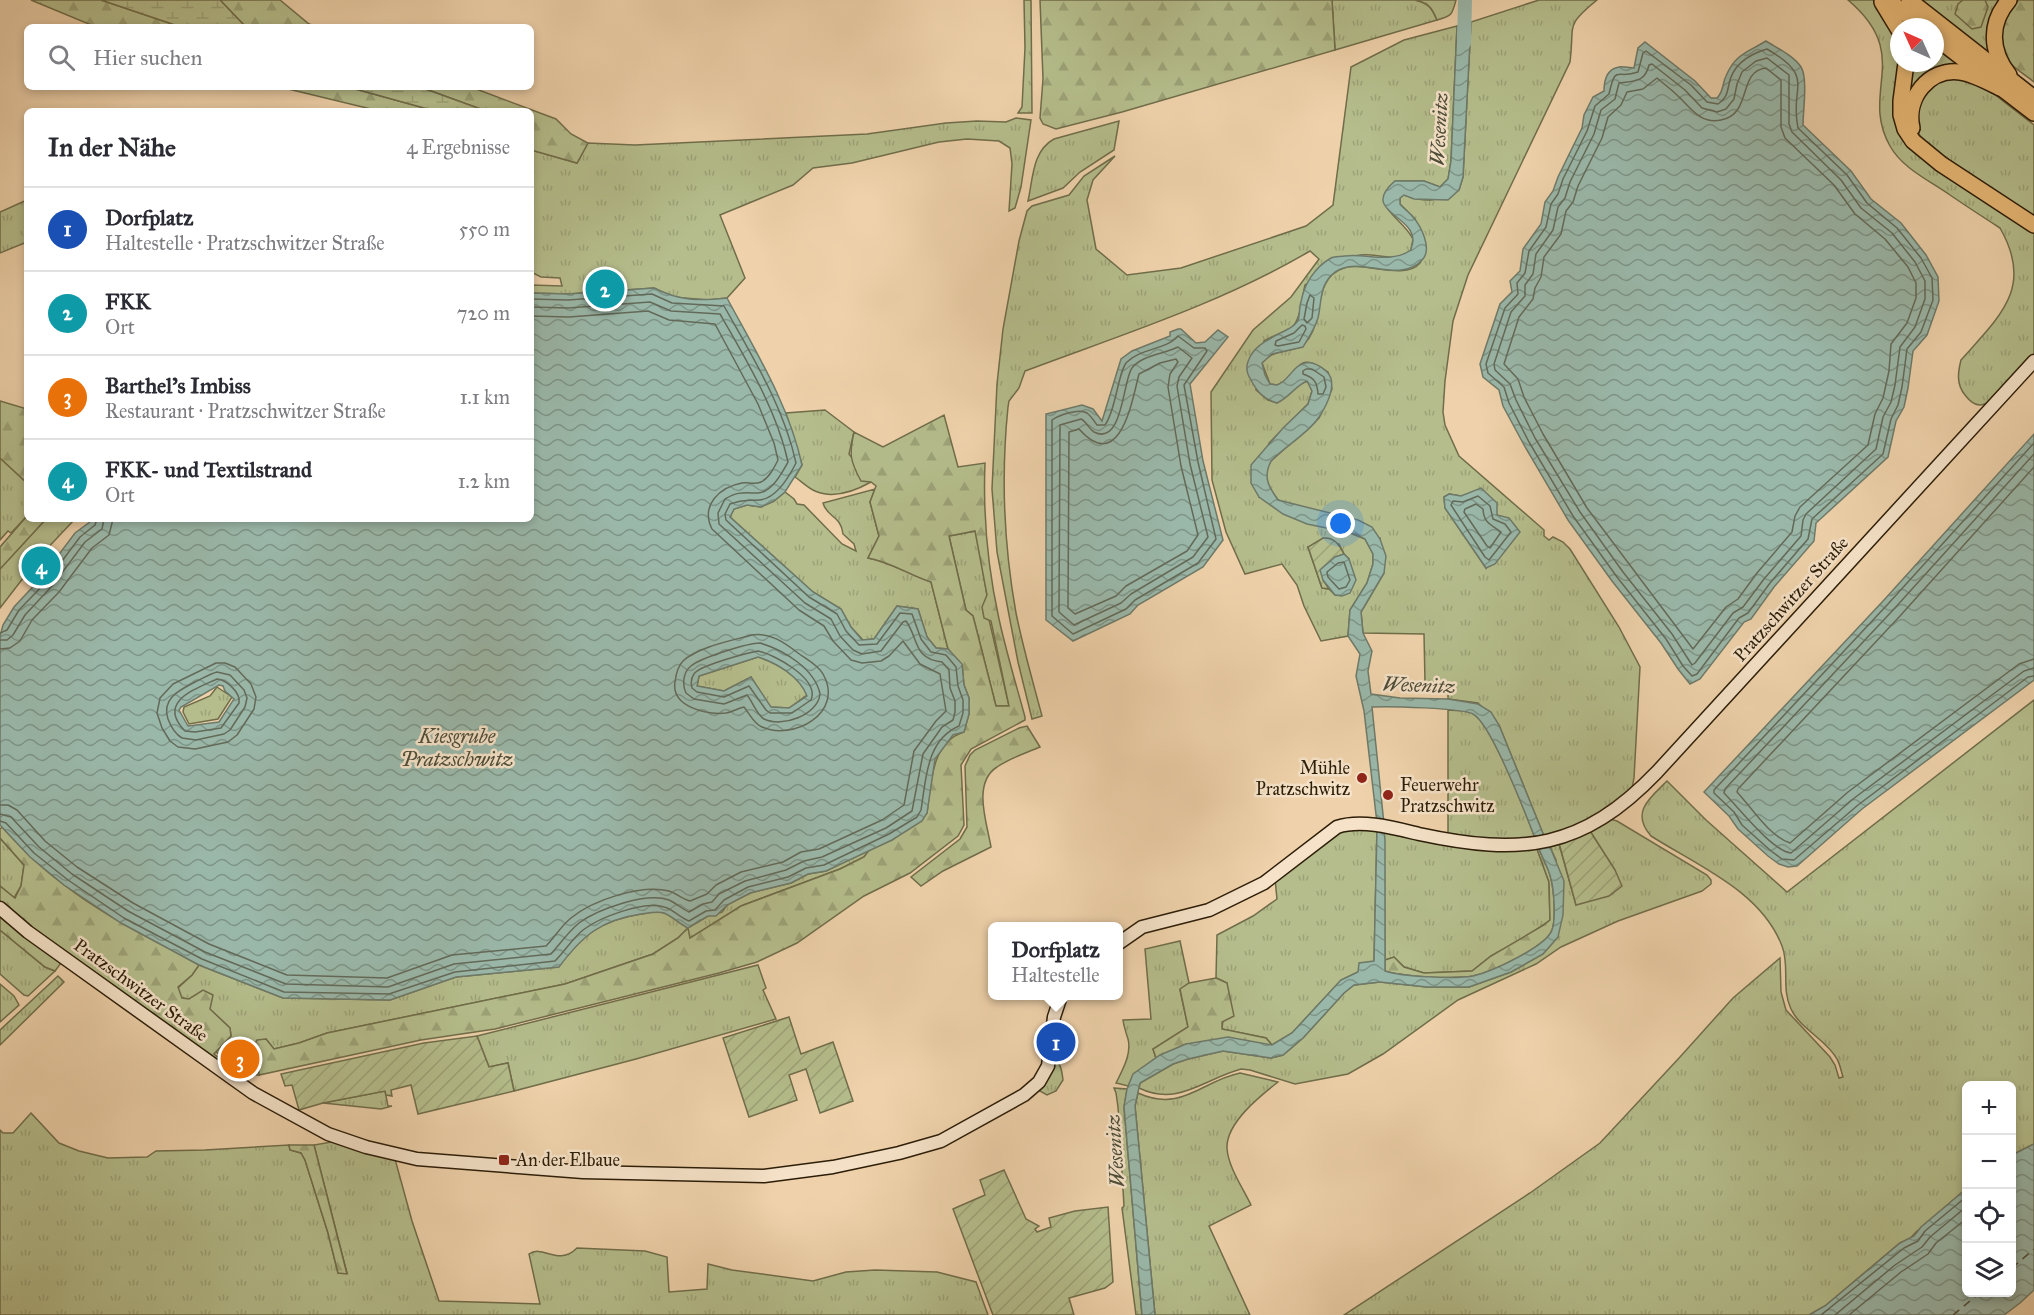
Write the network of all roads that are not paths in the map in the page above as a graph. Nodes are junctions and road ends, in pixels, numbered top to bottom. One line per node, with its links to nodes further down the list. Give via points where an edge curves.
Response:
1 (1880, 0): 5 (highway)
2 (1888, 0): 6 (highway)
3 (1909, 0): 9 (highway)
4 (2009, 0): 9 (highway, via 1996,19 1994,42 2001,63)
5 (1891, 18)
6 (1911, 18)
7 (1944, 44): 10 (highway)
8 (1905, 72): 13 (highway, via 1902,121 1908,135)
9 (2018, 86): 11 (highway)
10 (2000, 88): 12 (highway); 13 (highway, via 1956,72 1928,81 1914,98 1910,120)
11 (2034, 98)
12 (2034, 113)
13 (1925, 151): 14 (highway)
14 (2034, 225)
15 (2034, 361): 17 (street, Pratzschwitzer Straße, via 1637,793 1598,822 1574,834 1504,846 1448,840 1381,826 1337,827 1264,883 1209,910 1142,927)
16 (0, 908): 18 (street, Pratzschwitzer Straße, via 253,1093 345,1140 417,1159 583,1172 764,1176 899,1154 950,1137 1031,1091 1048,1065)
17 (1123, 940)
18 (1060, 1000)

